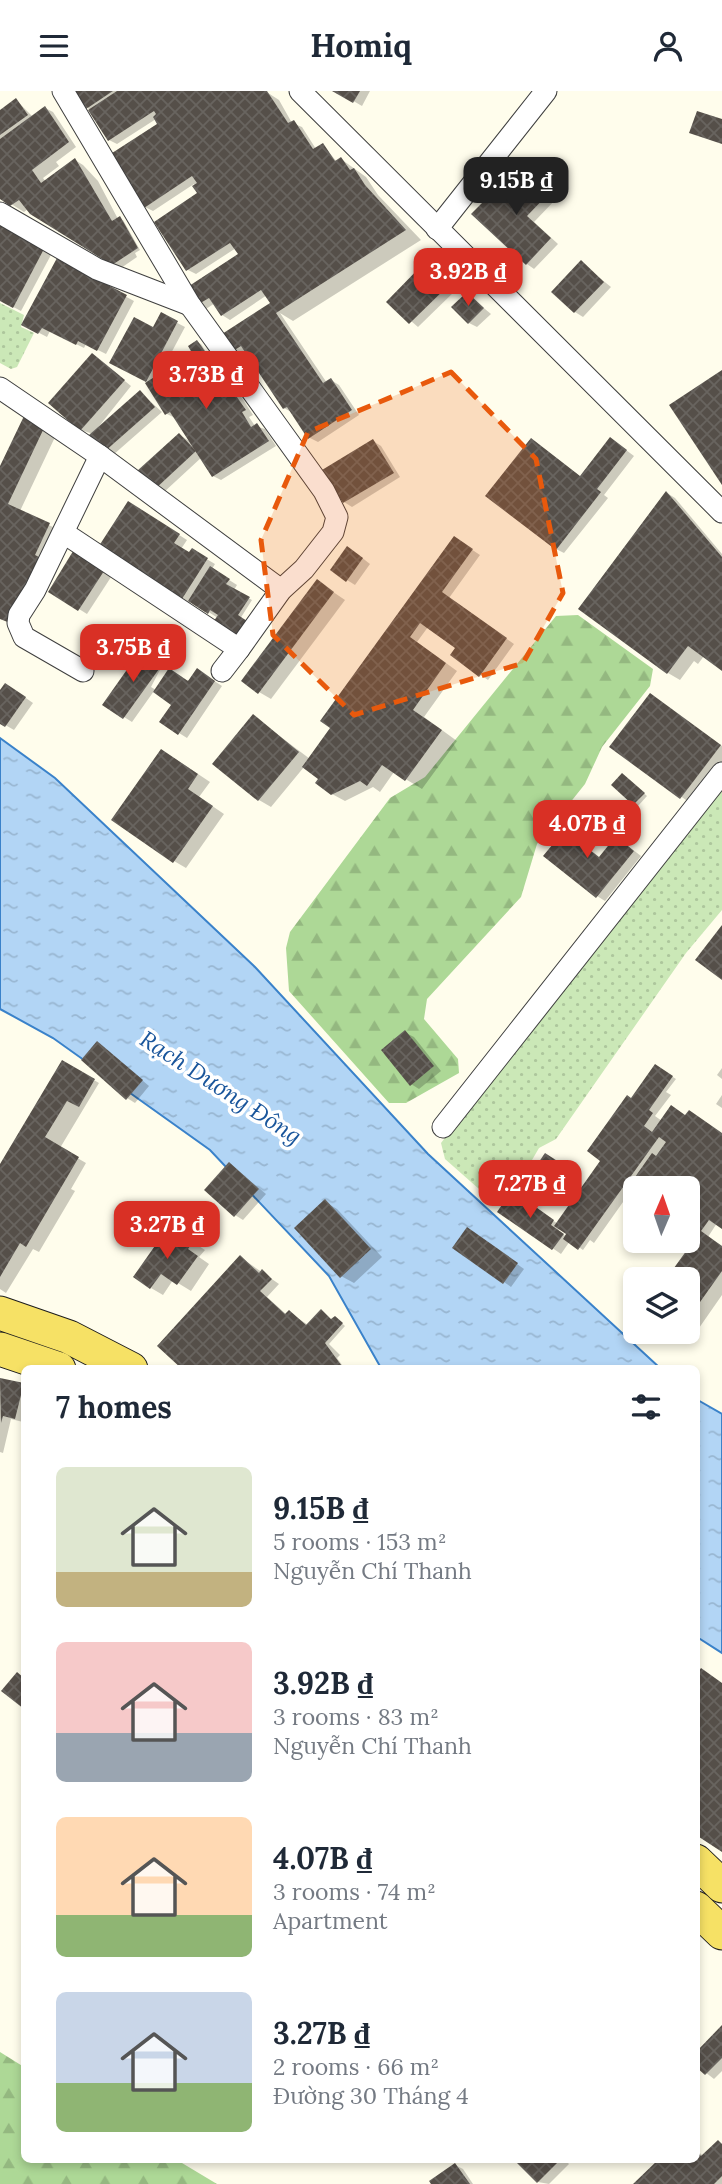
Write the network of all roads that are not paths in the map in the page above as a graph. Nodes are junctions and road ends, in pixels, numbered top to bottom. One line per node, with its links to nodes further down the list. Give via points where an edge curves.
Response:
1 (63, 91): 6 (street)
2 (300, 91): 5 (street)
3 (546, 91): 5 (street)
4 (0, 213): 6 (street, via 97,269)
5 (436, 229): 9 (street)
6 (190, 305): 11 (street, via 334,507 333,532)
7 (0, 388): 8 (street)
8 (100, 456): 10 (street); 11 (street)
9 (722, 512)
10 (64, 533): 12 (street); 13 (street, via 18,623 24,637)
11 (281, 590): 12 (street)
12 (239, 649): 14 (street)
13 (83, 671)
14 (222, 671)
15 (722, 773): 16 (street)
16 (443, 1127)
17 (0, 1313): 20 (main road, via 69,1336)
18 (0, 1349): 19 (main road)
19 (47, 1365)
20 (123, 1365)
21 (700, 1865): 22 (main road)
22 (722, 1886)
23 (700, 1912): 24 (main road)
24 (722, 1933)

